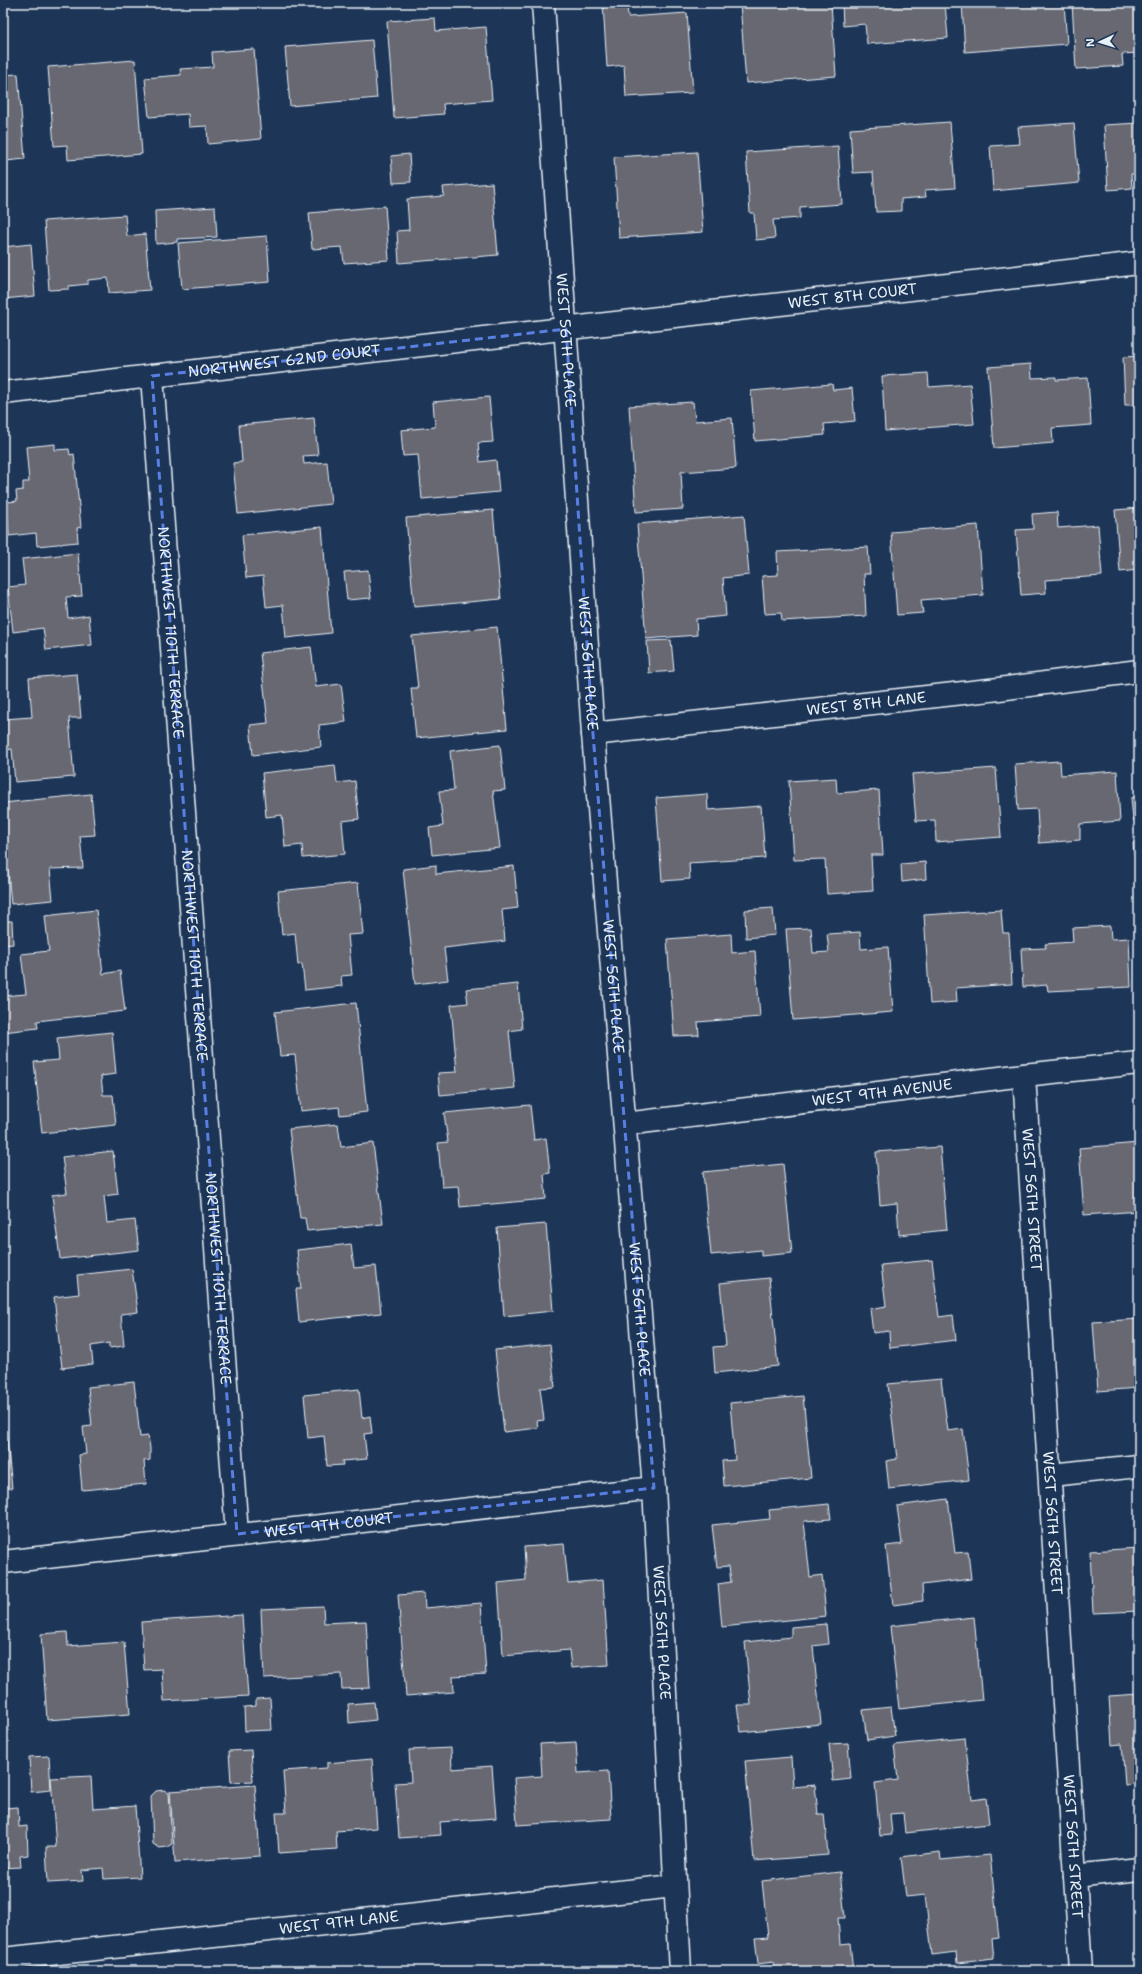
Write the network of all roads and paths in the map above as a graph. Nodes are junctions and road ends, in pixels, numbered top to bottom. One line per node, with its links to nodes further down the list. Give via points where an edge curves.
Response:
1 (543, 3): 3 (street, WEST 56TH PLACE)
2 (1139, 263): 3 (street, WEST 8TH COURT)
3 (566, 329): 4 (street, NORTHWEST 62ND COURT); 7 (street, WEST 56TH PLACE)
4 (152, 376): 5 (street, NORTHWEST 62ND COURT); 14 (street, NORTHWEST 110TH TERRACE)
5 (3, 393)
6 (1139, 671): 7 (street, WEST 8TH LANE)
7 (593, 734): 10 (street, WEST 56TH PLACE)
8 (1139, 1064): 9 (street, WEST 9TH AVENUE)
9 (1024, 1075): 10 (street, WEST 9TH AVENUE); 12 (street, WEST 56TH STREET)
10 (625, 1124): 13 (street, WEST 56TH PLACE)
11 (1139, 1466): 12 (street)
12 (1050, 1475): 17 (street, WEST 56TH STREET)
13 (654, 1488): 14 (street, WEST 9TH COURT); 18 (street, WEST 56TH PLACE)
14 (237, 1534): 15 (street, WEST 9TH COURT)
15 (3, 1562)
16 (1139, 1869): 17 (street)
17 (1075, 1876): 21 (street, WEST 56TH STREET)
18 (674, 1886): 19 (street, WEST 9TH LANE); 20 (street, WEST 56TH PLACE)
19 (3, 1959)
20 (680, 1971)
21 (1082, 1971)

